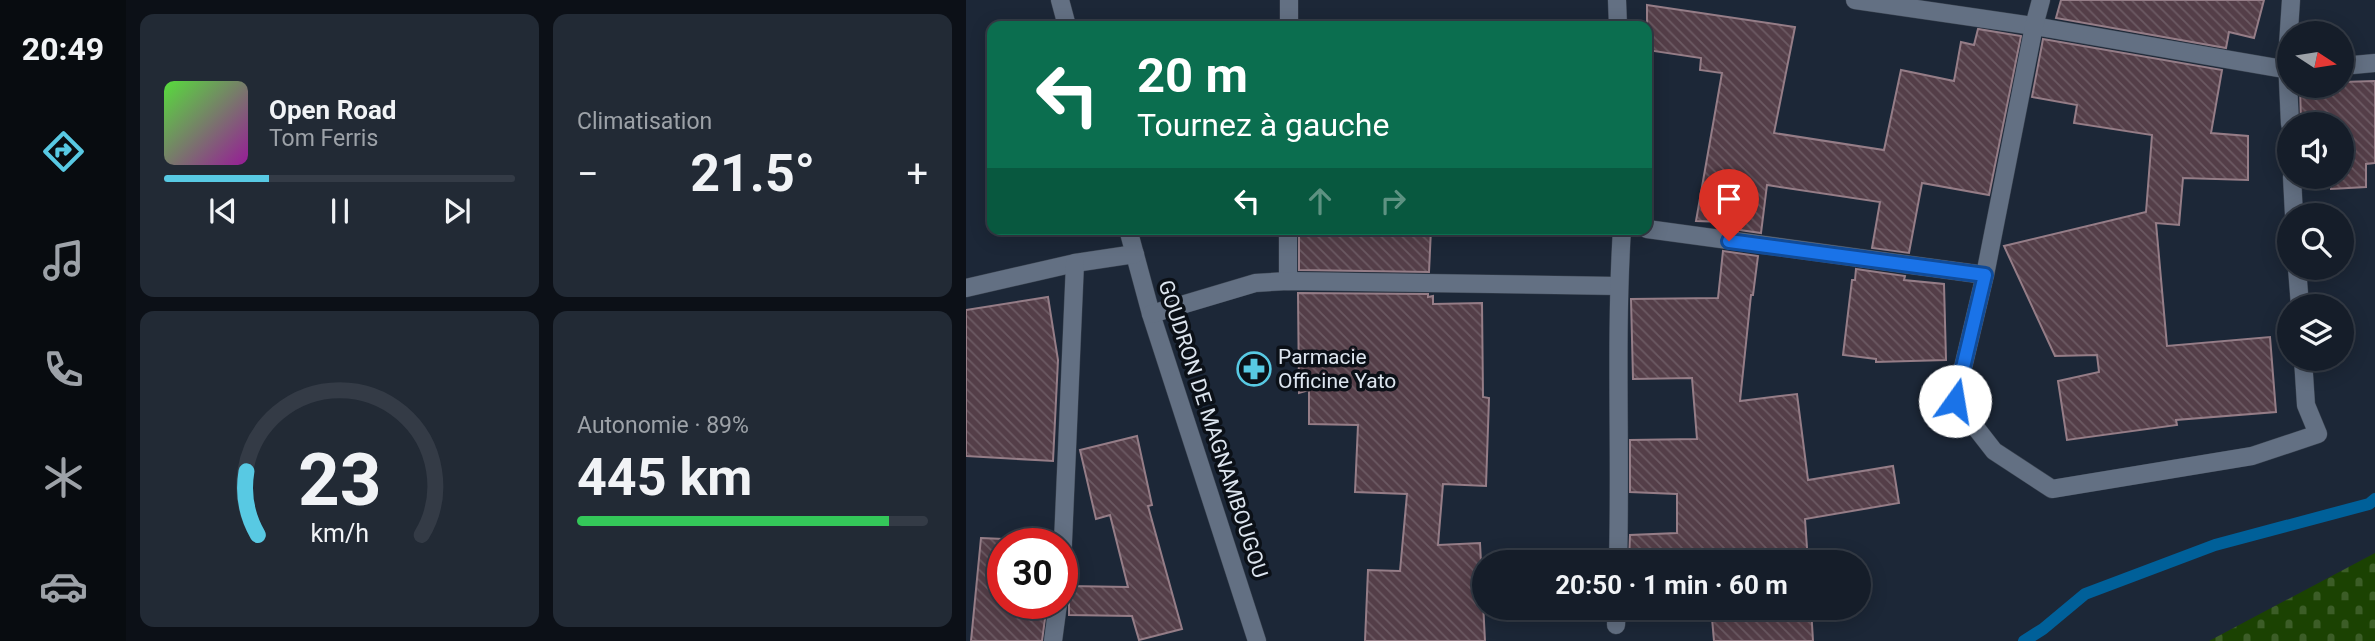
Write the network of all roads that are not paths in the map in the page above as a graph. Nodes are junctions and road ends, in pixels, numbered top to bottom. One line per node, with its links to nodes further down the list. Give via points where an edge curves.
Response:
1 (1059, 0): 7 (street)
2 (1289, 0): 8 (street)
3 (1617, 0): 9 (street)
4 (1855, 0): 11 (street)
5 (2041, 0): 11 (street)
6 (2291, 0): 10 (street)
7 (1065, 21)
8 (1289, 21)
9 (1618, 21)
10 (2290, 21)
11 (2034, 26): 14 (street); 21 (street)
12 (2375, 63): 13 (street)
13 (2354, 65)
14 (2277, 69)
15 (1652, 230): 21 (street)
16 (1130, 235): 19 (street, GOUDRON DE MAGNAMBOUGOU)
17 (1288, 235): 22 (street)
18 (1622, 235): 23 (street)
19 (1135, 254): 20 (street); 25 (street, GOUDRON DE MAGNAMBOUGOU)
20 (1075, 263): 24 (street); 27 (street)
21 (1985, 275): 26 (street, via 1955,401 1994,451 2052,489 2252,456 2318,434 2306,405)
22 (1288, 281): 23 (street); 25 (street, via 1255,283)
23 (1618, 286): 28 (street)
24 (966, 288)
25 (1151, 314): 31 (street, GOUDRON DE MAGNAMBOUGOU)
26 (2304, 371)
27 (1064, 528)
28 (1618, 550)
29 (1056, 619): 30 (street)
30 (1054, 641)
31 (1257, 641)

